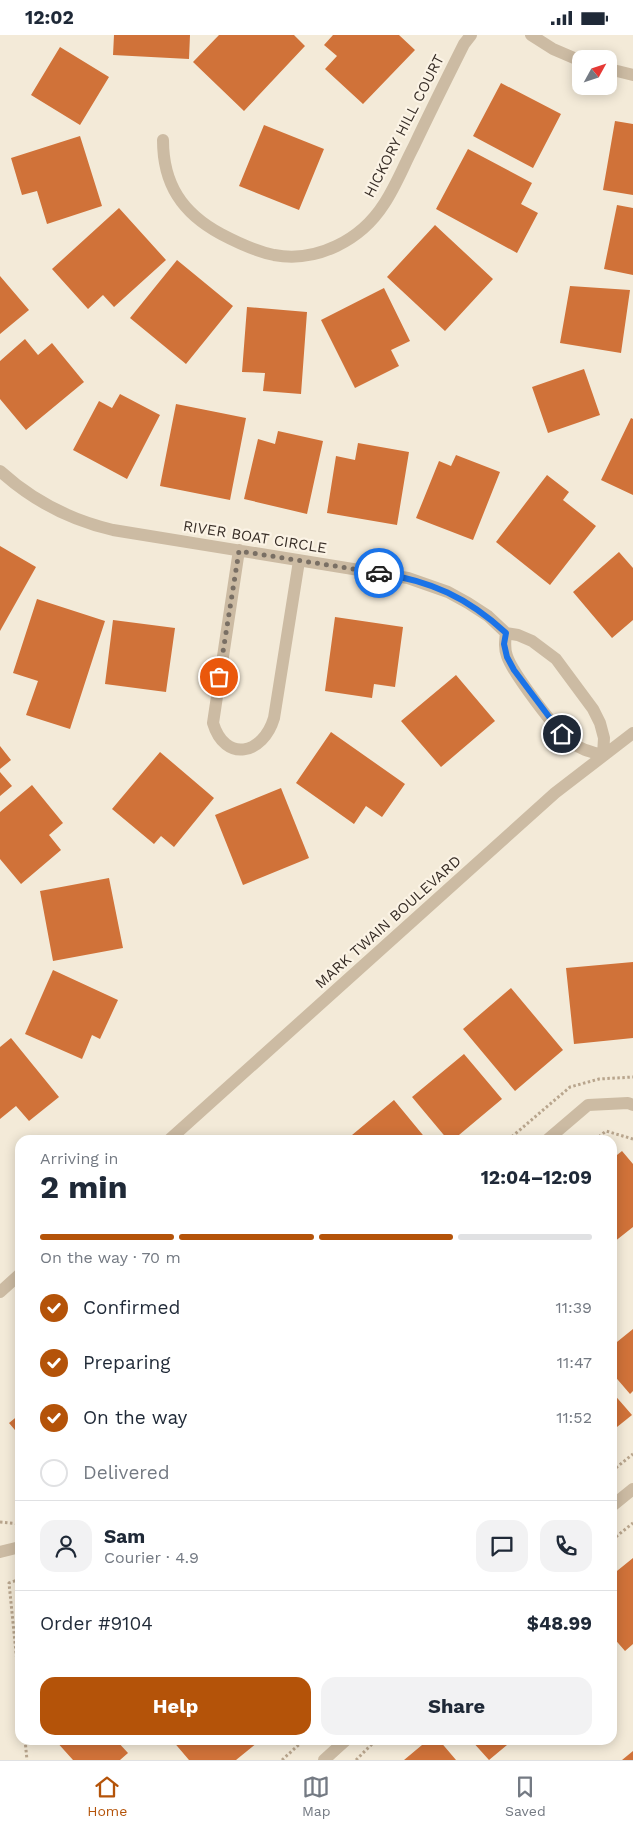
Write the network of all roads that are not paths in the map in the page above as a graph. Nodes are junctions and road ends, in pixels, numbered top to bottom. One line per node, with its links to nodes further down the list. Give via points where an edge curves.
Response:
1 (471, 35): 6 (street, HICKORY HILL COURT, via 385,203 349,240 314,254 295,257 256,250 199,219 174,192 163,159)
2 (531, 35): 3 (street)
3 (572, 57)
4 (618, 71): 5 (street)
5 (633, 75)
6 (163, 140)
7 (0, 471): 8 (street, RIVER BOAT CIRCLE, via 49,507 92,525)
8 (239, 551): 9 (street, RIVER BOAT CIRCLE); 9 (street, via 213,723 224,743 244,750 255,747 264,739 274,718)
9 (299, 561): 10 (street, RIVER BOAT CIRCLE, via 426,583 468,603)
10 (506, 633): 12 (street, via 504,644 514,670 562,734 587,751); 12 (street, RIVER BOAT CIRCLE, via 532,641 556,659 600,723 604,738)
11 (633, 733): 12 (street, MARK TWAIN BOULEVARD)
12 (603, 755): 14 (street, MARK TWAIN BOULEVARD, via 555,793)
13 (633, 1105): 15 (street, via 588,1105)
14 (175, 1135)
15 (552, 1135)
16 (15, 1278): 17 (street)
17 (0, 1292)
18 (633, 1489): 19 (street)
19 (617, 1502)
20 (15, 1548): 21 (street)
21 (0, 1552)
22 (340, 1745): 23 (street)
23 (324, 1760)

